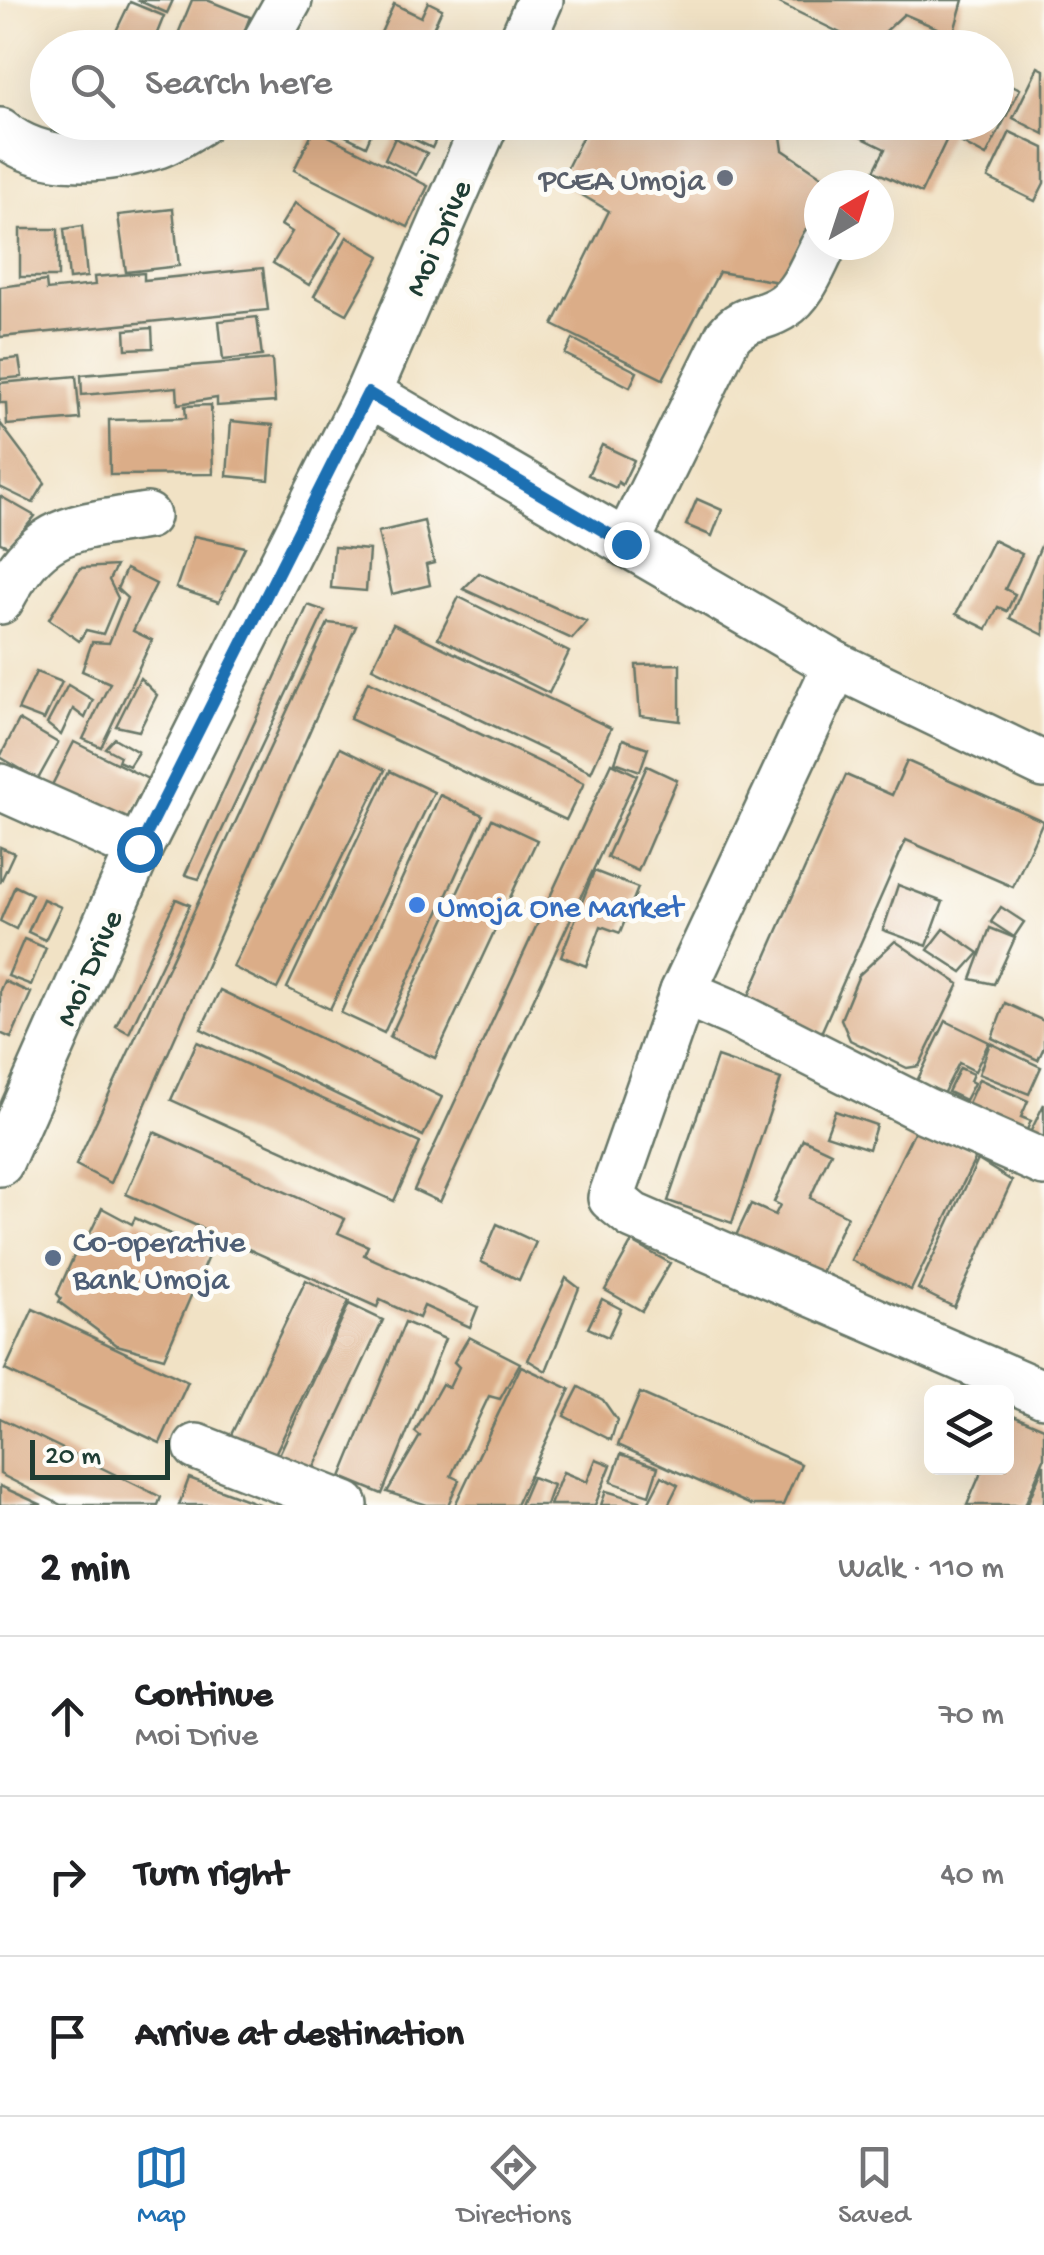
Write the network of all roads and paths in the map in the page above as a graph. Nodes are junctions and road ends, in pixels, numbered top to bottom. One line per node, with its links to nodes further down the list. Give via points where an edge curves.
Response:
1 (289, 0): 3 (street)
2 (540, 0): 4 (street)
3 (272, 30)
4 (527, 30)
5 (0, 131): 6 (street, via 16,145 81,160)
6 (166, 140)
7 (478, 140): 9 (street, Moi Drive)
8 (816, 260): 11 (street, via 788,304 747,319 728,336)
9 (368, 393): 11 (street); 16 (street, Moi Drive)
10 (147, 516): 12 (street, via 70,528 30,553)
11 (626, 544): 13 (street)
12 (0, 601)
13 (836, 665): 14 (street); 17 (street)
14 (1044, 765)
15 (0, 787): 16 (street)
16 (139, 849): 18 (street, Moi Drive)
17 (682, 992): 19 (street); 20 (street, via 610,1198 633,1216)
18 (0, 1163)
19 (1044, 1164)
20 (1044, 1394)
21 (196, 1447): 22 (street)
22 (345, 1505)

